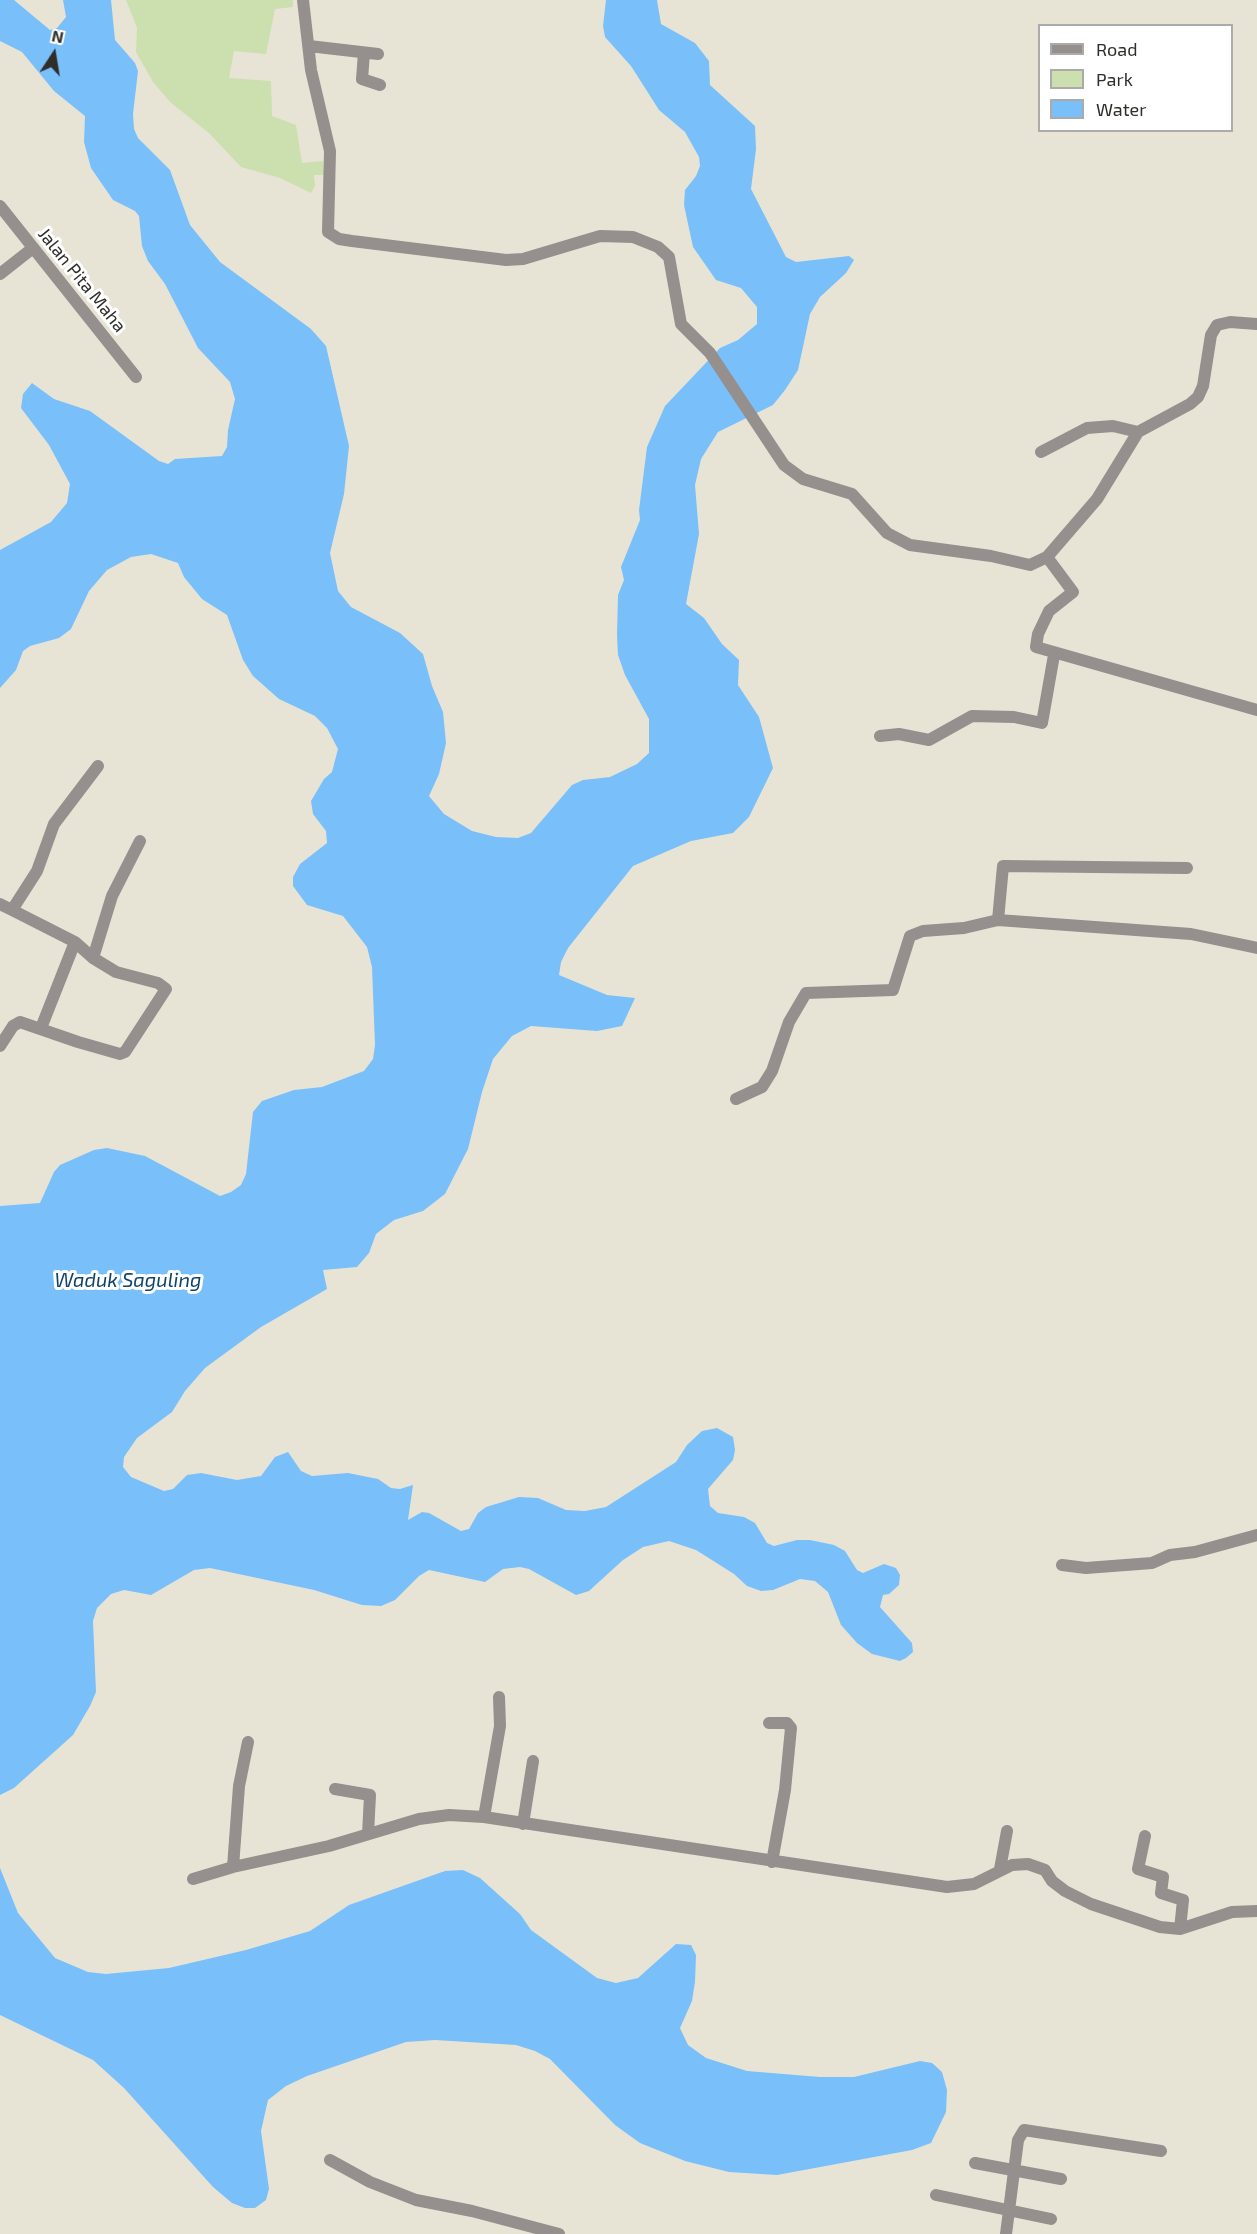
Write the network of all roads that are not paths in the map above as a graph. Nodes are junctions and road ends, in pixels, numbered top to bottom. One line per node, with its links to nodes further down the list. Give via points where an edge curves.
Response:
1 (303, 0): 2 (street)
2 (309, 46): 3 (street); 13 (street, via 330,151 326,225 332,236 506,260 523,259 600,236 645,240 669,257 681,324 710,352 784,465 803,479 852,494 887,533 910,545 1030,565)
3 (364, 53): 4 (street); 5 (street, via 362,79)
4 (378, 54)
5 (380, 85)
6 (0, 206): 7 (street, Jalan Pita Maha)
7 (33, 248): 8 (street); 10 (street, Jalan Pita Maha)
8 (0, 274)
9 (1257, 324): 11 (street, via 1217,325 1211,334 1198,397)
10 (136, 377)
11 (1138, 432): 12 (street, via 1113,426 1087,428); 13 (street, via 1097,499)
12 (1041, 452)
13 (1047, 557): 14 (street, via 1074,590 1049,611 1038,634 1036,647)
14 (1054, 655): 15 (street); 16 (street, via 1042,723 1014,717 972,716 929,740 899,734)
15 (1257, 710)
16 (880, 736)
17 (98, 766): 21 (street, via 54,824 37,871)
18 (140, 841): 25 (street, via 116,888)
19 (1187, 867): 22 (street, via 1003,866)
20 (0, 904): 21 (street)
21 (12, 910): 23 (street)
22 (998, 920): 24 (street, via 1191,934); 28 (street, via 910,936 893,990 806,993 789,1022 772,1071 762,1087)
23 (75, 942): 25 (street); 26 (street)
24 (1257, 948)
25 (93, 958): 26 (street, via 116,972 158,983 166,989 131,1045 120,1054)
26 (40, 1028): 27 (street, via 16,1023)
27 (0, 1046)
28 (736, 1099)
29 (1257, 1535): 30 (street, via 1170,1555 1152,1563 1086,1568)
30 (1062, 1565)
31 (499, 1697): 36 (street, via 500,1726)
32 (770, 1723): 41 (street, via 787,1723 791,1728)
33 (248, 1742): 42 (street, via 239,1786)
34 (533, 1761): 37 (street)
35 (335, 1789): 39 (street, via 370,1795)
36 (484, 1817): 37 (street); 39 (street, via 430,1816)
37 (523, 1824): 41 (street)
38 (1007, 1831): 43 (street)
39 (368, 1834): 42 (street)
40 (1146, 1836): 46 (street, via 1138,1869 1163,1877 1161,1893 1184,1900)
41 (772, 1862): 43 (street, via 947,1887 974,1884)
42 (233, 1867): 44 (street)
43 (1000, 1869): 46 (street, via 1020,1864 1038,1866 1065,1891 1091,1904 1160,1927)
44 (193, 1879)
45 (1257, 1911): 46 (street, via 1232,1912)
46 (1180, 1929)
47 (1161, 2151): 50 (street, via 1024,2130 1017,2140)
48 (330, 2160): 55 (street, via 370,2182 416,2200)
49 (975, 2163): 50 (street)
50 (1013, 2169): 51 (street); 53 (street)
51 (1061, 2179)
52 (936, 2195): 53 (street)
53 (1008, 2211): 54 (street); 56 (street)
54 (1051, 2219)
55 (559, 2234)
56 (1006, 2234)

